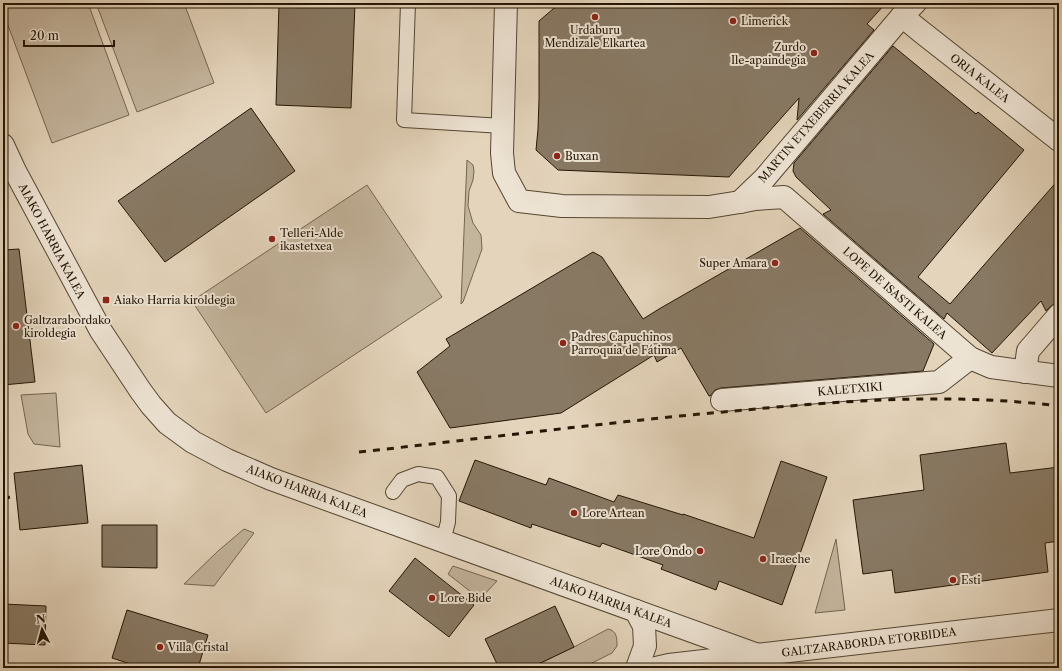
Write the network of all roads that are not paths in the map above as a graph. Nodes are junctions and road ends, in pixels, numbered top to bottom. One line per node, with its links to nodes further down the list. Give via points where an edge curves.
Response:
1 (408, 3): 4 (lane, via 404,120)
2 (506, 3): 4 (street)
3 (909, 9): 5 (street, ORIA KALEA, via 919,30); 8 (street, MARTIN ETXEBERRIA KALEA, via 764,179)
4 (503, 126): 8 (street, via 504,174 519,201 562,206 694,207)
5 (1059, 140)
6 (3, 145): 7 (street, AIAKO HARRIA KALEA)
7 (9, 174): 15 (street, AIAKO HARRIA KALEA, via 101,331 140,390 167,423 193,442 271,479)
8 (740, 202): 10 (street, LOPE DE ISASTI KALEA, via 755,198 784,198)
9 (1059, 315): 11 (street, via 1028,351)
10 (970, 358): 11 (street, LOPE DE ISASTI KALEA, via 991,367); 13 (street, KALETXIKI, via 939,382)
11 (1026, 372): 12 (street, LOPE DE ISASTI KALEA)
12 (1059, 376)
13 (722, 400)
14 (393, 492): 15 (lane, via 402,480 418,474 437,477 449,496 448,522)
15 (443, 541): 16 (street, AIAKO HARRIA KALEA)
16 (636, 611): 18 (street, AIAKO HARRIA KALEA); 19 (street, via 644,626 645,646)
17 (1059, 620): 18 (street, GALTZARABORDA ETORBIDEA)
18 (758, 655): 20 (street, GALTZARABORDA ETORBIDEA)
19 (638, 668)
20 (656, 668)

